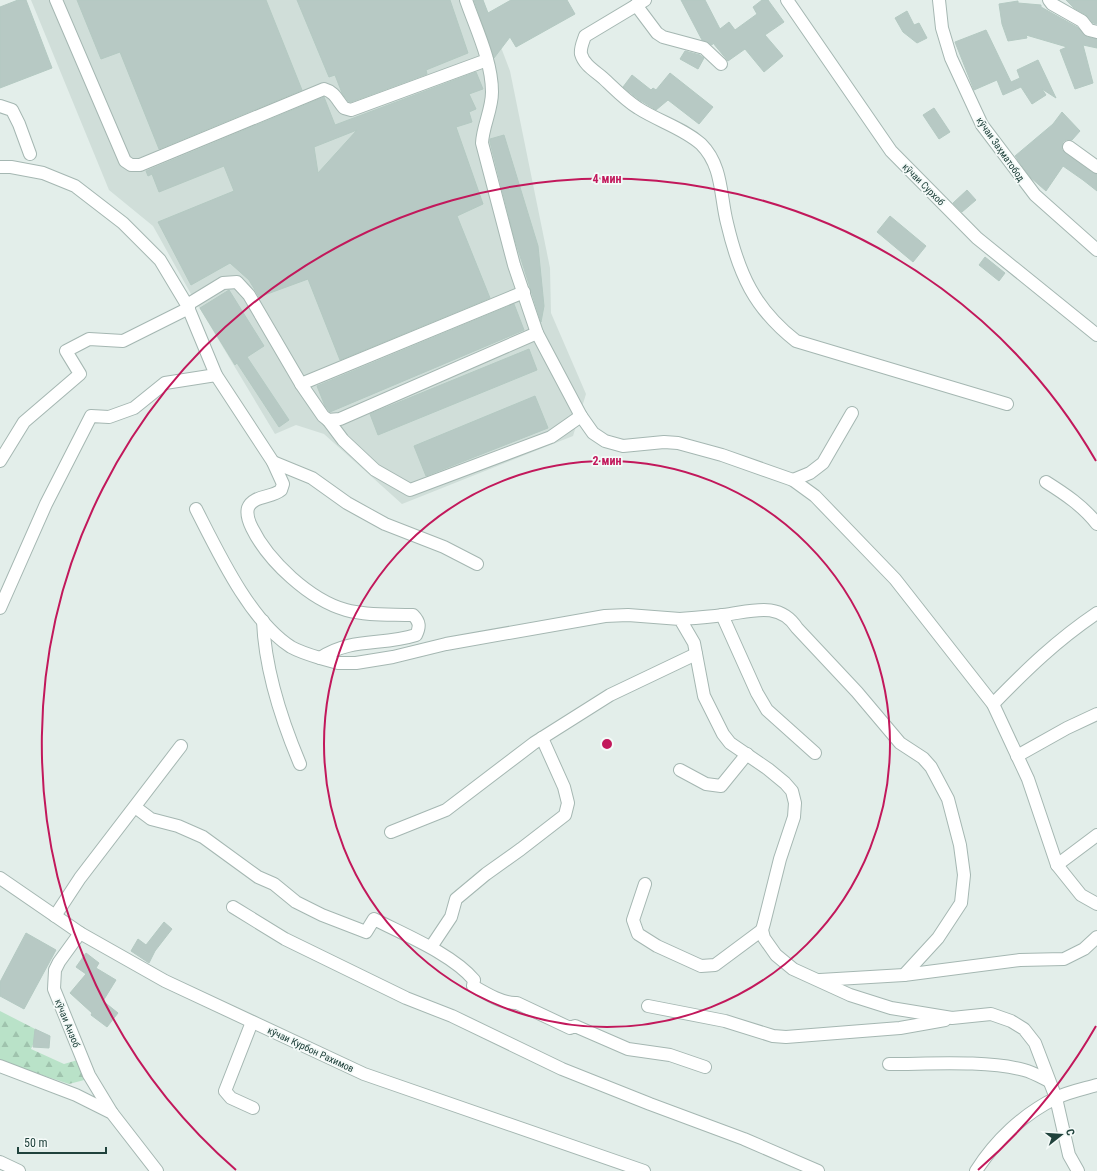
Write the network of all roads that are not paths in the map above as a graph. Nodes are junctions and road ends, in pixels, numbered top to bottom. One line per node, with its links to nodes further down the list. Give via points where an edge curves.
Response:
1 (56, 0): 8 (street, via 125,161 131,165 140,165 324,89 330,90 344,108 351,110)
2 (466, 0): 8 (street)
3 (786, 0): 19 (street, кӯчаи Сурхоб, via 891,151 977,238)
4 (939, 0): 15 (street, кӯчаи Заҳматобод, via 942,28 951,58 982,125 1035,195)
5 (1049, 0): 7 (street, via 1082,21 1090,30)
6 (640, 2): 9 (street, via 657,33 704,48); 22 (street, via 585,36 581,53 586,64 637,107 684,133 710,155 719,176 727,223 744,278 759,304 779,328 796,341)
7 (1097, 32)
8 (487, 60): 16 (street, via 492,91 482,143 514,265)
9 (721, 64)
10 (0, 106): 12 (street, via 12,110)
11 (1069, 147): 13 (street)
12 (30, 154)
13 (1097, 167)
14 (0, 168): 17 (street, via 11,167 42,173 75,186 123,223 160,260)
15 (1097, 250)
16 (524, 292): 18 (street); 21 (street)
17 (188, 307): 20 (street); 21 (street, via 223,283 237,282 249,295); 26 (street, via 123,341 89,339 66,351 80,374 24,422)
18 (537, 333): 24 (street); 25 (street, via 340,419)
19 (1097, 335)
20 (216, 374): 27 (street); 33 (street, via 165,383 134,408 109,417 91,416 46,504)
21 (301, 384): 25 (street)
22 (1007, 404)
23 (852, 413): 28 (street, via 824,463)
24 (581, 416): 25 (street, via 551,437 410,490 375,470 343,440); 28 (street, via 593,433 605,441 622,446 678,443)
25 (328, 420)
26 (0, 461)
27 (273, 462): 32 (street, via 312,478 347,503 385,524 444,547); 39 (street, via 281,478 282,488 278,493 253,501 248,508 248,519 267,553 293,580 320,598 346,610 378,615 413,615 419,624 420,629 416,635 402,639 351,644)
28 (794, 480): 40 (street, via 815,496 895,579)
29 (1046, 482): 31 (street, via 1073,499)
30 (196, 509): 37 (street, via 233,577)
31 (1097, 524)
32 (477, 564)
33 (0, 608)
34 (1097, 613): 40 (street, via 1066,634)
35 (722, 616): 36 (street); 44 (street, via 767,710); 62 (street, via 762,609 791,619 900,743 923,758 931,767 948,799 960,845 964,875 961,903 938,938)
36 (680, 619): 38 (street, via 694,643); 39 (street, via 605,616 356,663 338,663)
37 (263, 621): 39 (street, via 280,639 292,647); 47 (street, via 268,662 284,726)
38 (696, 654): 42 (street, via 610,695); 45 (street, via 704,696 722,734 730,743)
39 (320, 658)
40 (993, 704): 46 (street)
41 (1097, 714): 46 (street)
42 (542, 738): 50 (street, via 446,810); 61 (street, via 564,787 568,803 564,816 456,899 450,917)
43 (181, 746): 49 (street)
44 (815, 753)
45 (747, 754): 48 (street, via 721,786 706,784); 58 (street, via 786,783 792,791 795,803 794,817 780,859)
46 (1018, 756): 52 (street)
47 (300, 764)
48 (680, 770)
49 (135, 807): 57 (street, via 80,878); 61 (street, via 151,819 178,826 203,837 258,877 274,884 296,902 322,915 366,932 374,919)
50 (391, 832)
51 (1097, 835): 52 (street)
52 (1057, 865): 55 (street, via 1081,895)
53 (0, 878): 57 (street, кӯчаи Курбон Рахимов)
54 (645, 884): 58 (street, via 633,920 638,934 657,946 701,966 715,965)
55 (1097, 904)
56 (233, 907): 79 (street, via 285,939 406,998 452,1016 562,1069 744,1139)
57 (55, 916): 59 (street, кӯчаи Курбон Рахимов)
58 (762, 930): 63 (street, via 764,938 776,955 793,969)
59 (80, 933): 66 (street, кӯчаи Курбон Рахимов, via 165,981); 74 (street, кӯчаи Анзоб, via 55,970 54,990 89,1075)
60 (1097, 938): 62 (street, via 1084,949 1064,959 1020,960)
61 (431, 947): 69 (street, via 468,972 474,980 473,986 484,992 517,1003 570,1028 576,1026 628,1049 670,1055)
62 (904, 975): 63 (street)
63 (818, 980): 65 (street, via 850,995 890,1008)
64 (648, 1006): 65 (street, via 725,1021 772,1036 786,1037 900,1028)
65 (952, 1018): 70 (street, via 991,1014 1024,1029 1035,1043)
66 (252, 1022): 73 (street, via 225,1091 231,1098); 78 (street, кӯчаи Курбон Рахимов, via 364,1074)
67 (889, 1064): 70 (street, via 1009,1067 1025,1070)
68 (0, 1066): 74 (street, кӯчаи Анзоб, via 76,1095)
69 (705, 1067)
70 (1049, 1081): 72 (street)
71 (1097, 1084): 72 (street)
72 (1056, 1098): 80 (street, via 1016,1124 986,1156); 81 (street, via 1069,1156)
73 (253, 1108)
74 (112, 1113): 77 (street, кӯчаи Анзоб)
75 (0, 1162): 76 (street)
76 (19, 1171)
77 (157, 1171)
78 (644, 1171)
79 (818, 1171)
80 (976, 1171)
81 (1078, 1171)

